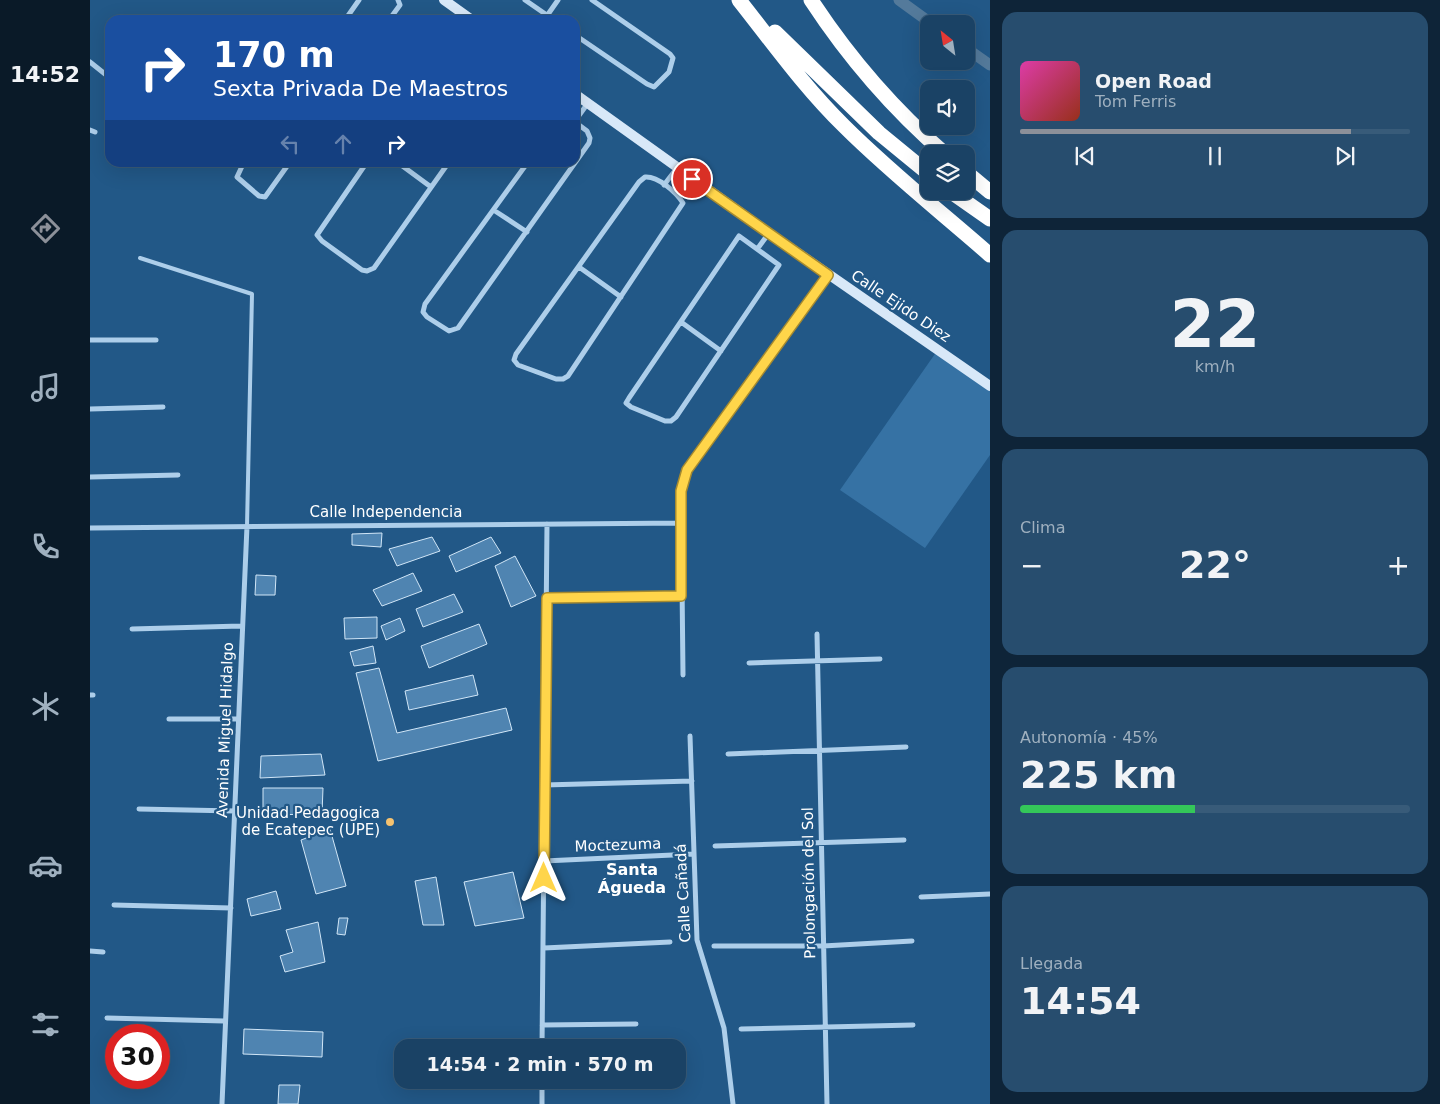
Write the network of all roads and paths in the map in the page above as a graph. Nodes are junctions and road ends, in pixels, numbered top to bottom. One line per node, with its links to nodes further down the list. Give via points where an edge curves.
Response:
1 (359, 0): 10 (street)
2 (398, 0): 11 (street, via 400,4)
3 (444, 0): 12 (main road)
4 (525, 0): 13 (street)
5 (558, 0): 14 (street)
6 (592, 0): 15 (street, via 670,54 673,58 669,72 654,87)
7 (739, 0): 43 (highway, via 843,126)
8 (744, 0): 31 (highway, via 832,89)
9 (811, 0): 22 (highway, via 876,88)
10 (348, 15)
11 (392, 15)
12 (465, 15)
13 (542, 15)
14 (547, 15)
15 (580, 38)
16 (90, 62): 17 (street)
17 (105, 74)
18 (580, 97): 19 (main road, Calle Ejido Diez)
19 (588, 103): 20 (street); 32 (main road, Calle Ejido Diez)
20 (580, 114)
21 (580, 125): 23 (street, via 590,138)
22 (935, 145)
23 (580, 156)
24 (242, 167): 25 (street, via 237,177 264,197)
25 (286, 167)
26 (364, 167): 35 (street, via 318,235 362,270 374,268)
27 (404, 167): 35 (street)
28 (445, 167): 35 (street)
29 (525, 167): 38 (street)
30 (572, 167): 40 (street)
31 (920, 167)
32 (677, 168): 34 (street); 41 (main road, Calle Ejido Diez)
33 (975, 180): 36 (highway)
34 (664, 185): 45 (street, via 651,177 639,182); 47 (street, via 683,203)
35 (431, 187)
36 (990, 192)
37 (963, 200): 39 (highway)
38 (495, 211): 40 (street); 40 (street, via 425,304 423,312 427,317 449,331 458,328)
39 (990, 219)
40 (527, 232)
41 (769, 233): 42 (street); 46 (main road, Calle Ejido Diez)
42 (758, 248): 48 (street, via 739,236); 51 (street, via 779,265)
43 (990, 254)
44 (140, 258): 59 (lane, Avenida Miguel Hidalgo, via 252,294)
45 (579, 267): 47 (street); 47 (street, via 516,354 514,360 518,365 556,379 568,376)
46 (828, 275): 52 (main road, Calle Ejido Diez); 57 (street, via 687,470 681,491)
47 (621, 297)
48 (681, 322): 51 (street); 51 (street, via 626,403 631,407 665,421 676,418)
49 (90, 340): 50 (street)
50 (156, 340)
51 (721, 351)
52 (990, 386)
53 (163, 407): 54 (street)
54 (90, 408)
55 (178, 475): 56 (street)
56 (90, 477)
57 (682, 523): 58 (street, Calle Independencia); 61 (street)
58 (547, 524): 59 (street, Calle Independencia); 62 (street)
59 (247, 526): 60 (street, Calle Independencia); 63 (street, Avenida Miguel Hidalgo)
60 (90, 528)
61 (681, 596): 62 (street); 69 (street)
62 (547, 598): 77 (street)
63 (242, 626): 64 (street); 71 (street, Avenida Miguel Hidalgo)
64 (132, 629)
65 (817, 634): 67 (street, Prolongación del Sol)
66 (880, 659): 67 (street)
67 (818, 661): 68 (street); 74 (street, Prolongación del Sol)
68 (749, 663)
69 (683, 675)
70 (168, 719): 71 (street)
71 (237, 719): 79 (street, Avenida Miguel Hidalgo)
72 (690, 736): 76 (street, Calle Cañadá)
73 (906, 747): 74 (street)
74 (819, 751): 75 (street); 81 (street, Prolongación del Sol)
75 (728, 754)
76 (692, 780): 77 (street); 83 (street, Calle Cañadá)
77 (544, 785): 84 (street)
78 (139, 809): 79 (street)
79 (235, 811): 88 (street, Avenida Miguel Hidalgo)
80 (904, 840): 81 (street)
81 (820, 842): 82 (street); 92 (street, Prolongación del Sol)
82 (715, 846)
83 (694, 854): 84 (street, Moctezuma); 107 (street, Calle Cañadá, via 697,940 724,1028)
84 (544, 861): 93 (street)
85 (990, 894): 86 (street)
86 (921, 897)
87 (114, 905): 88 (street)
88 (231, 908): 97 (street, Avenida Miguel Hidalgo)
89 (912, 941): 92 (street)
90 (670, 942): 93 (street)
91 (714, 946): 92 (street)
92 (823, 946): 101 (street, Prolongación del Sol)
93 (544, 948): 99 (street)
94 (90, 951): 95 (street)
95 (103, 952)
96 (107, 1018): 97 (street)
97 (224, 1021): 105 (street, Avenida Miguel Hidalgo)
98 (636, 1024): 99 (street)
99 (542, 1025): 103 (street)
100 (913, 1025): 101 (street)
101 (826, 1027): 102 (street); 108 (street, Prolongación del Sol)
102 (741, 1029)
103 (542, 1039)
104 (542, 1089): 106 (street)
105 (222, 1104)
106 (542, 1104)
107 (734, 1104)
108 (827, 1104)

